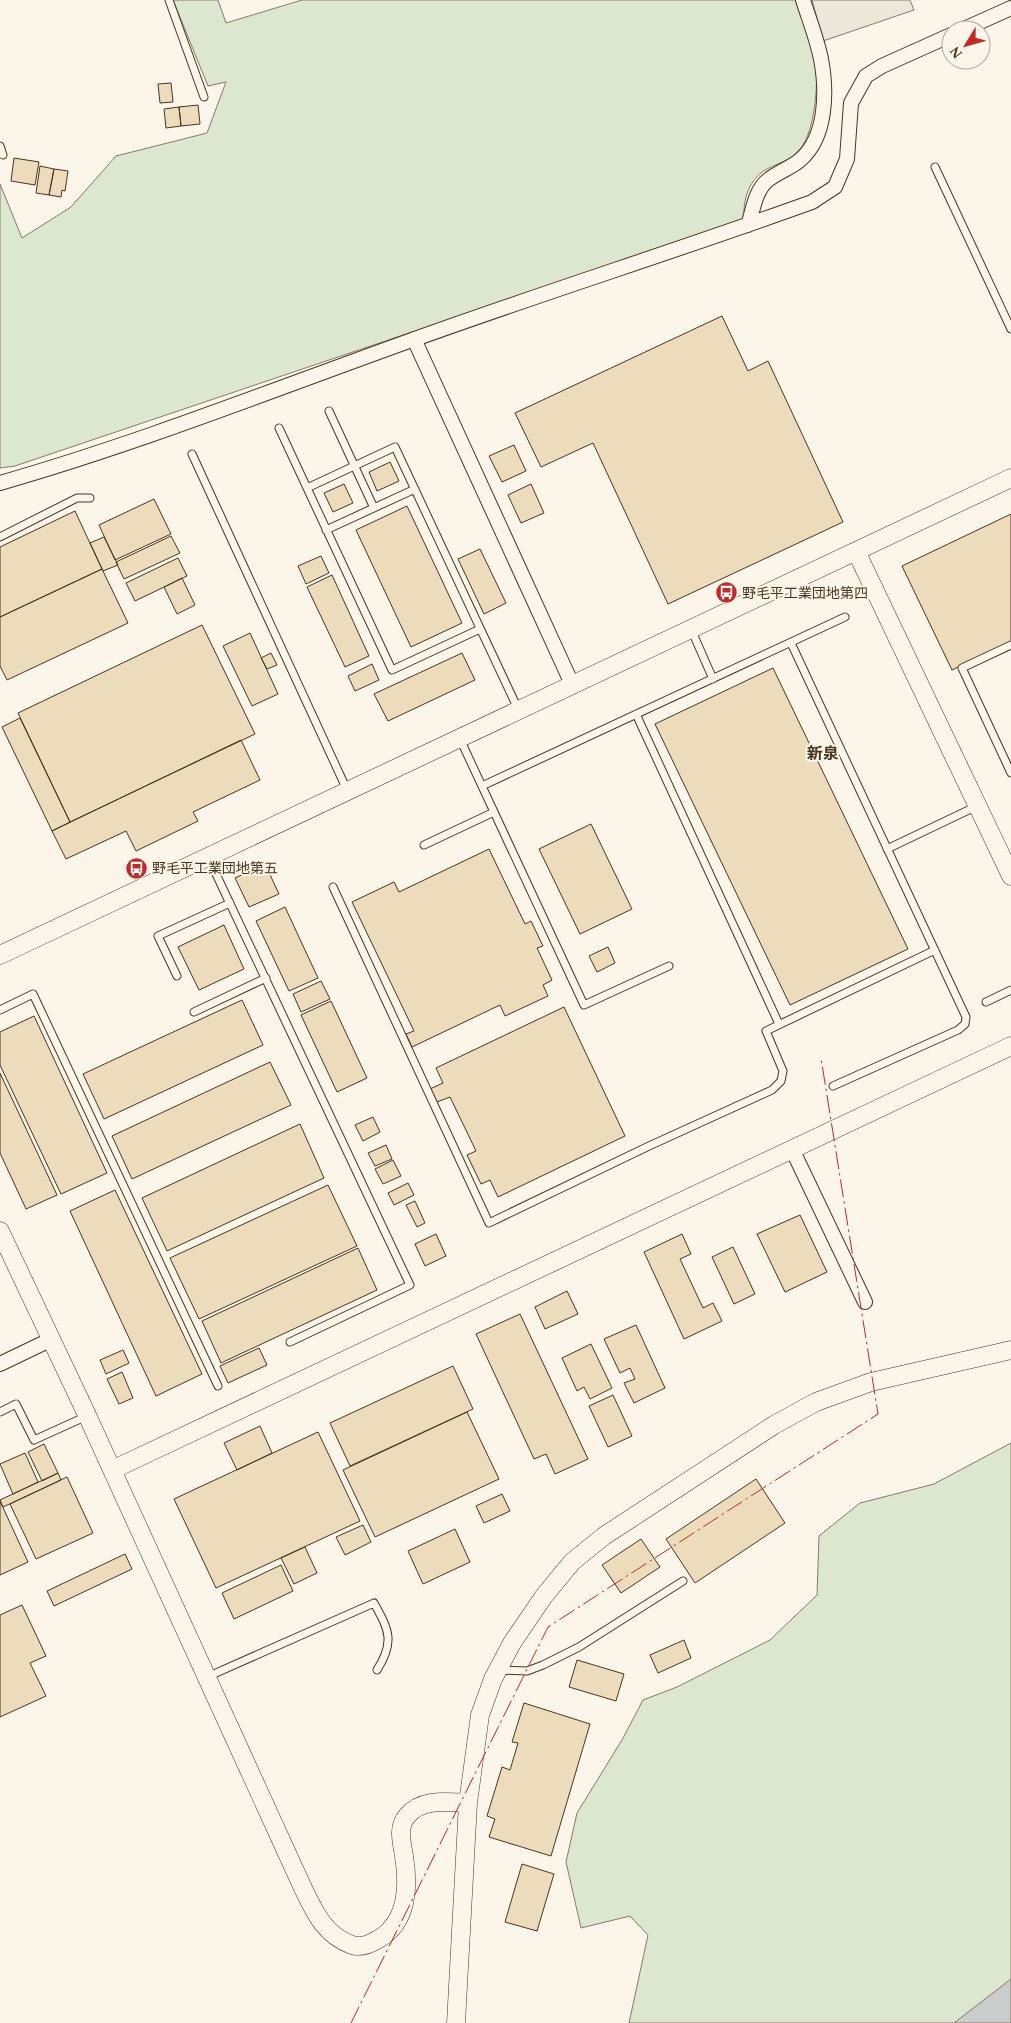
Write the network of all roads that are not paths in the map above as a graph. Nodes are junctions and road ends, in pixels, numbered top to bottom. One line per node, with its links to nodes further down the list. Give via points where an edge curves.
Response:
1 (169, 0): 6 (lane)
2 (803, 0): 10 (street, via 821,59 824,108 820,130 812,148 800,160 767,181 759,190)
3 (1011, 8): 4 (street)
4 (984, 20)
5 (941, 39): 10 (street, via 866,76 852,103 847,159 835,187 812,202)
6 (204, 97)
7 (0, 146): 8 (lane)
8 (3, 155)
9 (935, 167): 11 (lane)
10 (748, 225): 12 (street)
11 (1011, 329)
12 (414, 339): 18 (street, via 163,430); 32 (street)
13 (329, 411): 16 (lane)
14 (279, 428): 19 (lane)
15 (192, 454): 38 (lane)
16 (355, 466): 19 (lane); 20 (lane, via 395,447); 22 (lane)
17 (1011, 478): 25 (street)
18 (0, 483)
19 (307, 488): 23 (lane)
20 (415, 489): 22 (lane); 27 (lane)
21 (90, 498): 24 (lane, via 77,498)
22 (374, 508): 23 (lane)
23 (326, 530): 27 (lane, via 392,670)
24 (0, 537)
25 (856, 551): 28 (street); 39 (street)
26 (845, 617): 29 (lane)
27 (480, 629): 33 (lane)
28 (690, 629): 31 (lane); 32 (street)
29 (790, 643): 31 (lane); 42 (lane)
30 (1011, 645): 36 (lane, via 962,668)
31 (713, 679): 34 (lane)
32 (572, 684): 33 (street)
33 (518, 710): 35 (street)
34 (636, 714): 37 (lane); 56 (lane)
35 (459, 738): 37 (lane); 38 (street)
36 (1011, 773)
37 (482, 786): 40 (lane)
38 (347, 791): 43 (street)
39 (977, 806): 42 (lane); 44 (street)
40 (494, 812): 41 (lane); 49 (lane, via 584,1005)
41 (424, 845)
42 (887, 849): 47 (lane)
43 (208, 856): 46 (lane); 48 (street)
44 (1011, 876)
45 (334, 887): 56 (lane, via 489,1223 772,1090 783,1071 766,1031)
46 (230, 903): 50 (lane, via 158,936); 51 (lane)
47 (935, 950): 56 (lane); 58 (lane, via 966,1017 965,1024)
48 (0, 955)
49 (669, 966)
50 (177, 976)
51 (266, 978): 55 (lane); 63 (lane, via 410,1285)
52 (1011, 990): 53 (lane)
53 (986, 1002)
54 (0, 1010): 66 (lane, via 34,994)
55 (194, 1012)
56 (780, 1024)
57 (1011, 1046): 59 (street)
58 (833, 1086)
59 (792, 1149): 61 (street); 69 (street)
60 (0, 1231): 62 (street)
61 (865, 1302)
62 (52, 1339): 65 (street); 68 (street)
63 (290, 1342)
64 (1011, 1350): 72 (street, via 871,1382 816,1402 774,1425 604,1536 572,1562 538,1604)
65 (0, 1364)
66 (218, 1386)
67 (0, 1412): 68 (lane, via 16,1404 34,1440)
68 (87, 1415): 69 (street)
69 (112, 1470): 73 (street)
70 (683, 1581): 72 (lane, via 543,1666 527,1671)
71 (377, 1670): 73 (lane, via 386,1657 390,1642 387,1626 374,1603)
72 (498, 1670): 74 (street, via 480,1715)
73 (207, 1677): 74 (street, via 317,1917 340,1940 355,1946 371,1944 385,1936 401,1914 406,1886 400,1831 406,1816 420,1805 442,1801)
74 (468, 1803): 75 (street)
75 (456, 2023)

